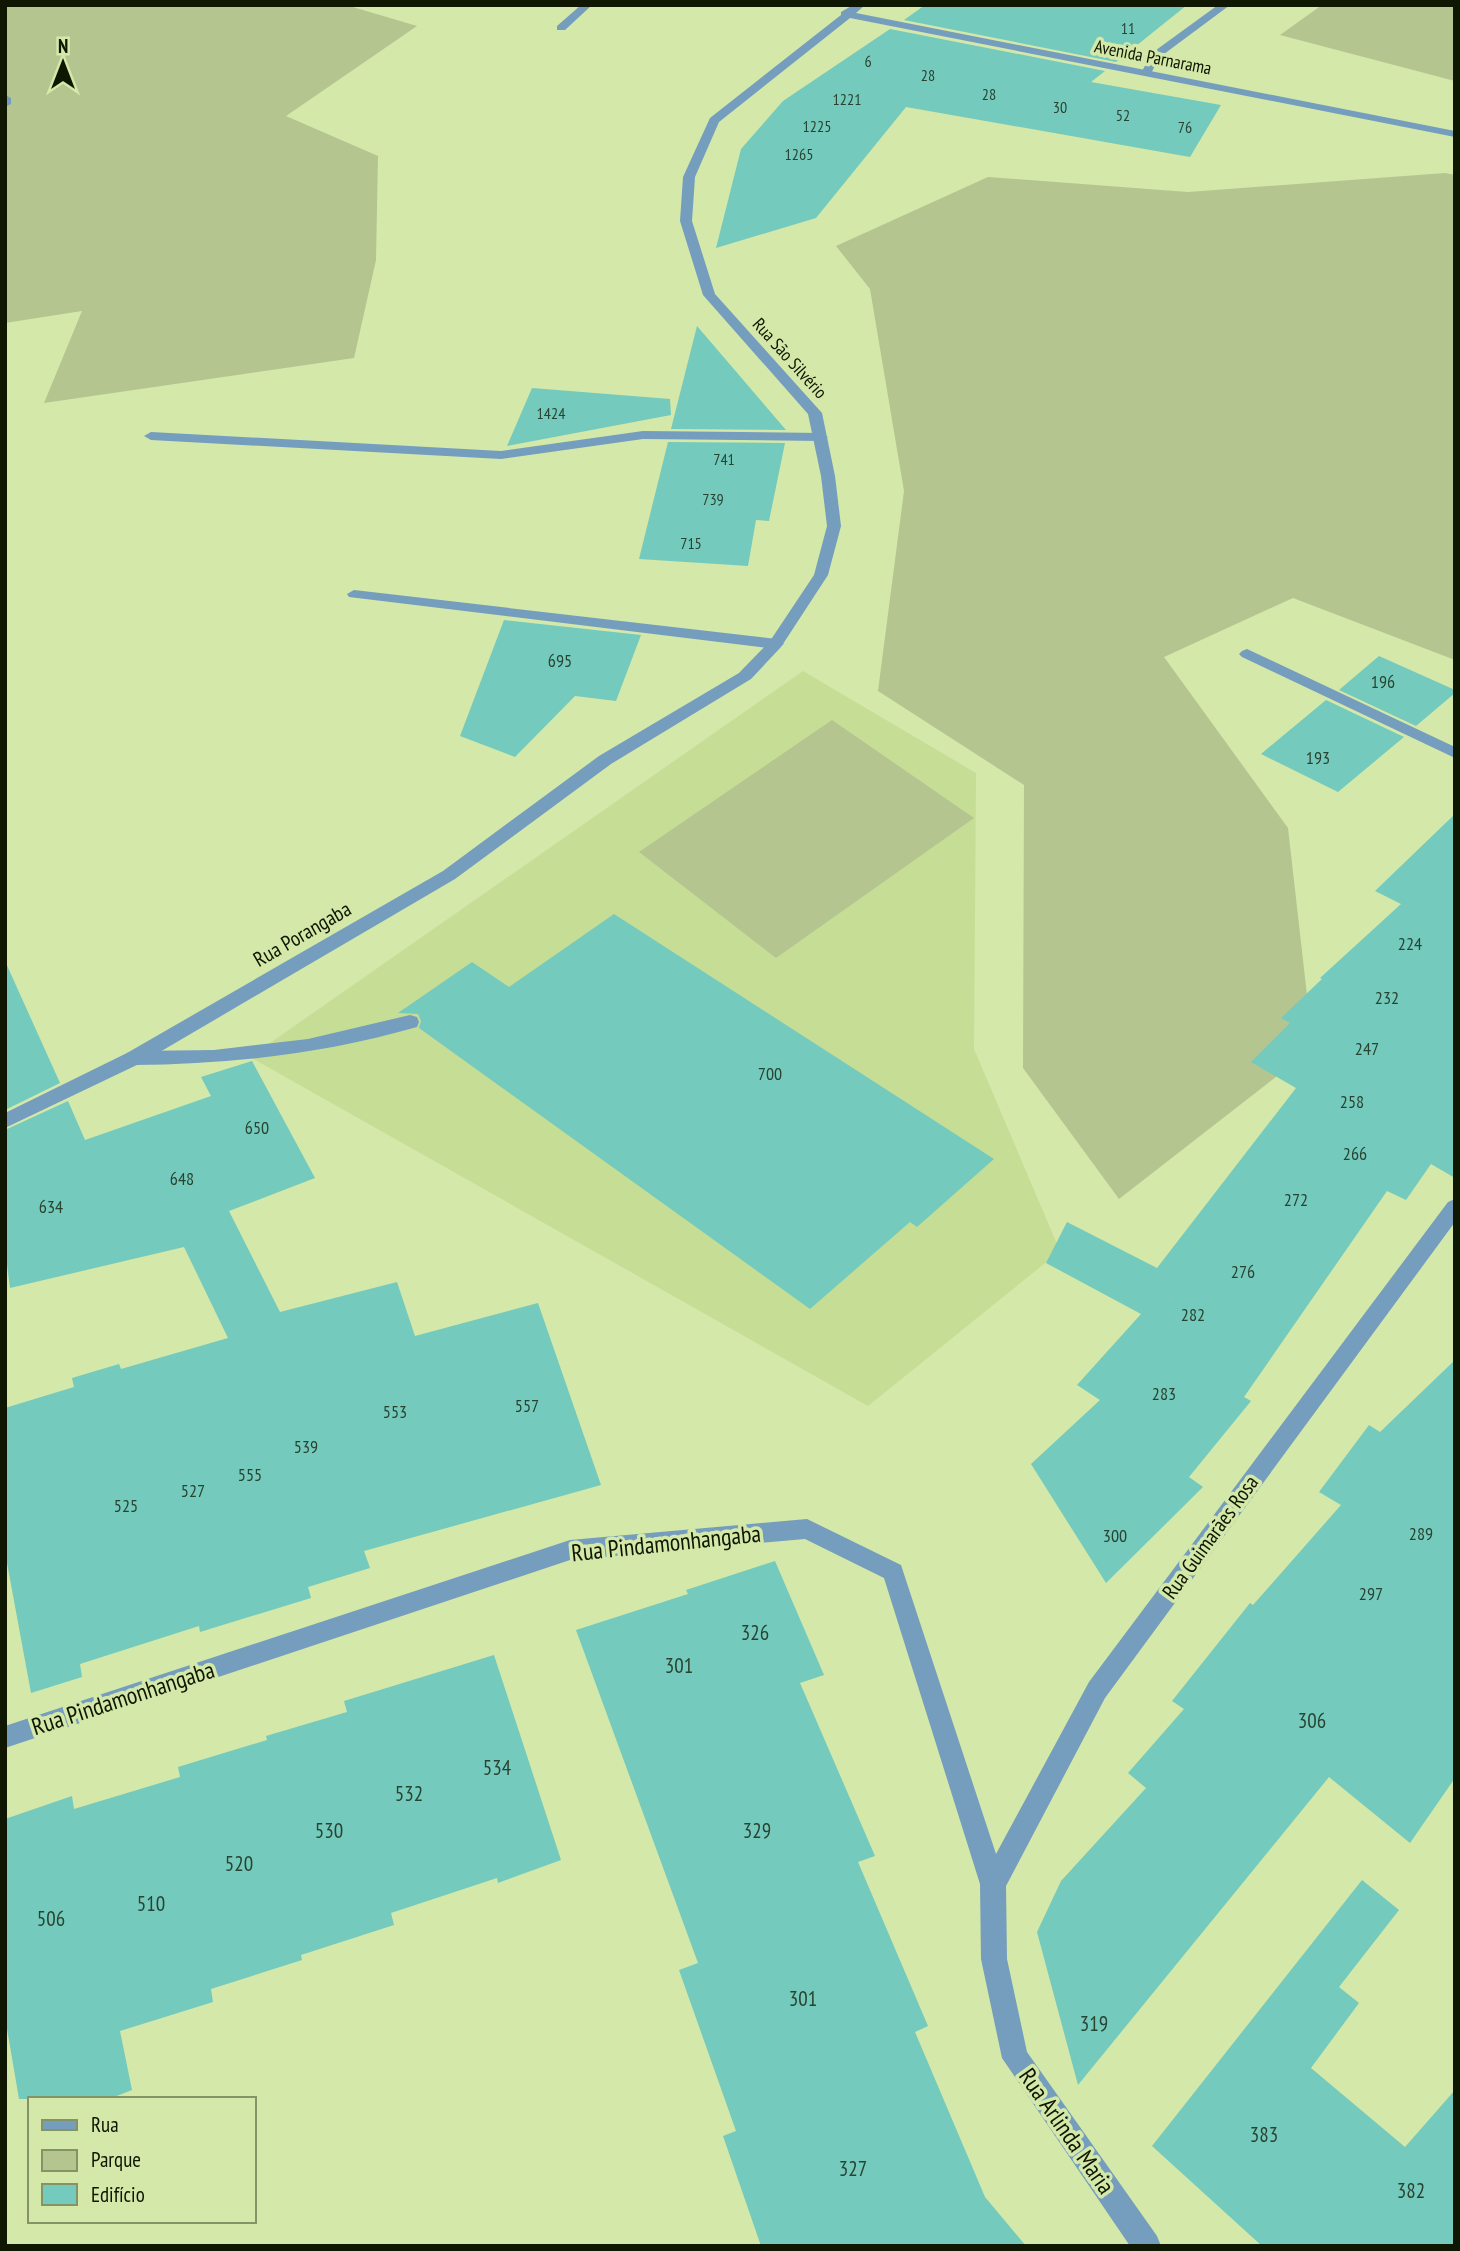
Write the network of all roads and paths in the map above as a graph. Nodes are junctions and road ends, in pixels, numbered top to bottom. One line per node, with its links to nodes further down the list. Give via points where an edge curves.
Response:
1 (587, 5): 5 (street)
2 (860, 5): 4 (street, Rua São Silvério)
3 (1225, 5): 6 (street, via 1156,55)
4 (845, 15): 6 (street, Avenida Parnarama); 11 (street, Rua São Silvério, via 714,120 689,177 686,221 709,296 815,413)
5 (561, 28)
6 (1146, 73): 9 (street, Avenida Parnarama)
7 (5, 98): 8 (street)
8 (5, 104)
9 (1455, 134)
10 (151, 436): 11 (street, via 501,455 643,435)
11 (821, 437): 13 (street, Rua São Silvério, via 834,526 821,575)
12 (354, 594): 13 (street)
13 (776, 644): 16 (street, Rua São Silvério, via 745,676)
14 (1247, 654): 15 (street)
15 (1455, 753)
16 (605, 760): 18 (street, Rua Porangaba, via 449,875)
17 (410, 1022): 18 (street, via 308,1046 214,1056)
18 (134, 1058): 19 (street, Rua Porangaba)
19 (5, 1121)
20 (1450, 1221): 22 (street, Rua Guimarães Rosa, via 1097,1690)
21 (5, 1737): 22 (street, Rua Pindamonhangaba, via 570,1550 807,1529 893,1572)
22 (993, 1884): 23 (street, Rua Arlinda Maria, via 994,1959 1016,2058)
23 (1147, 2246)

